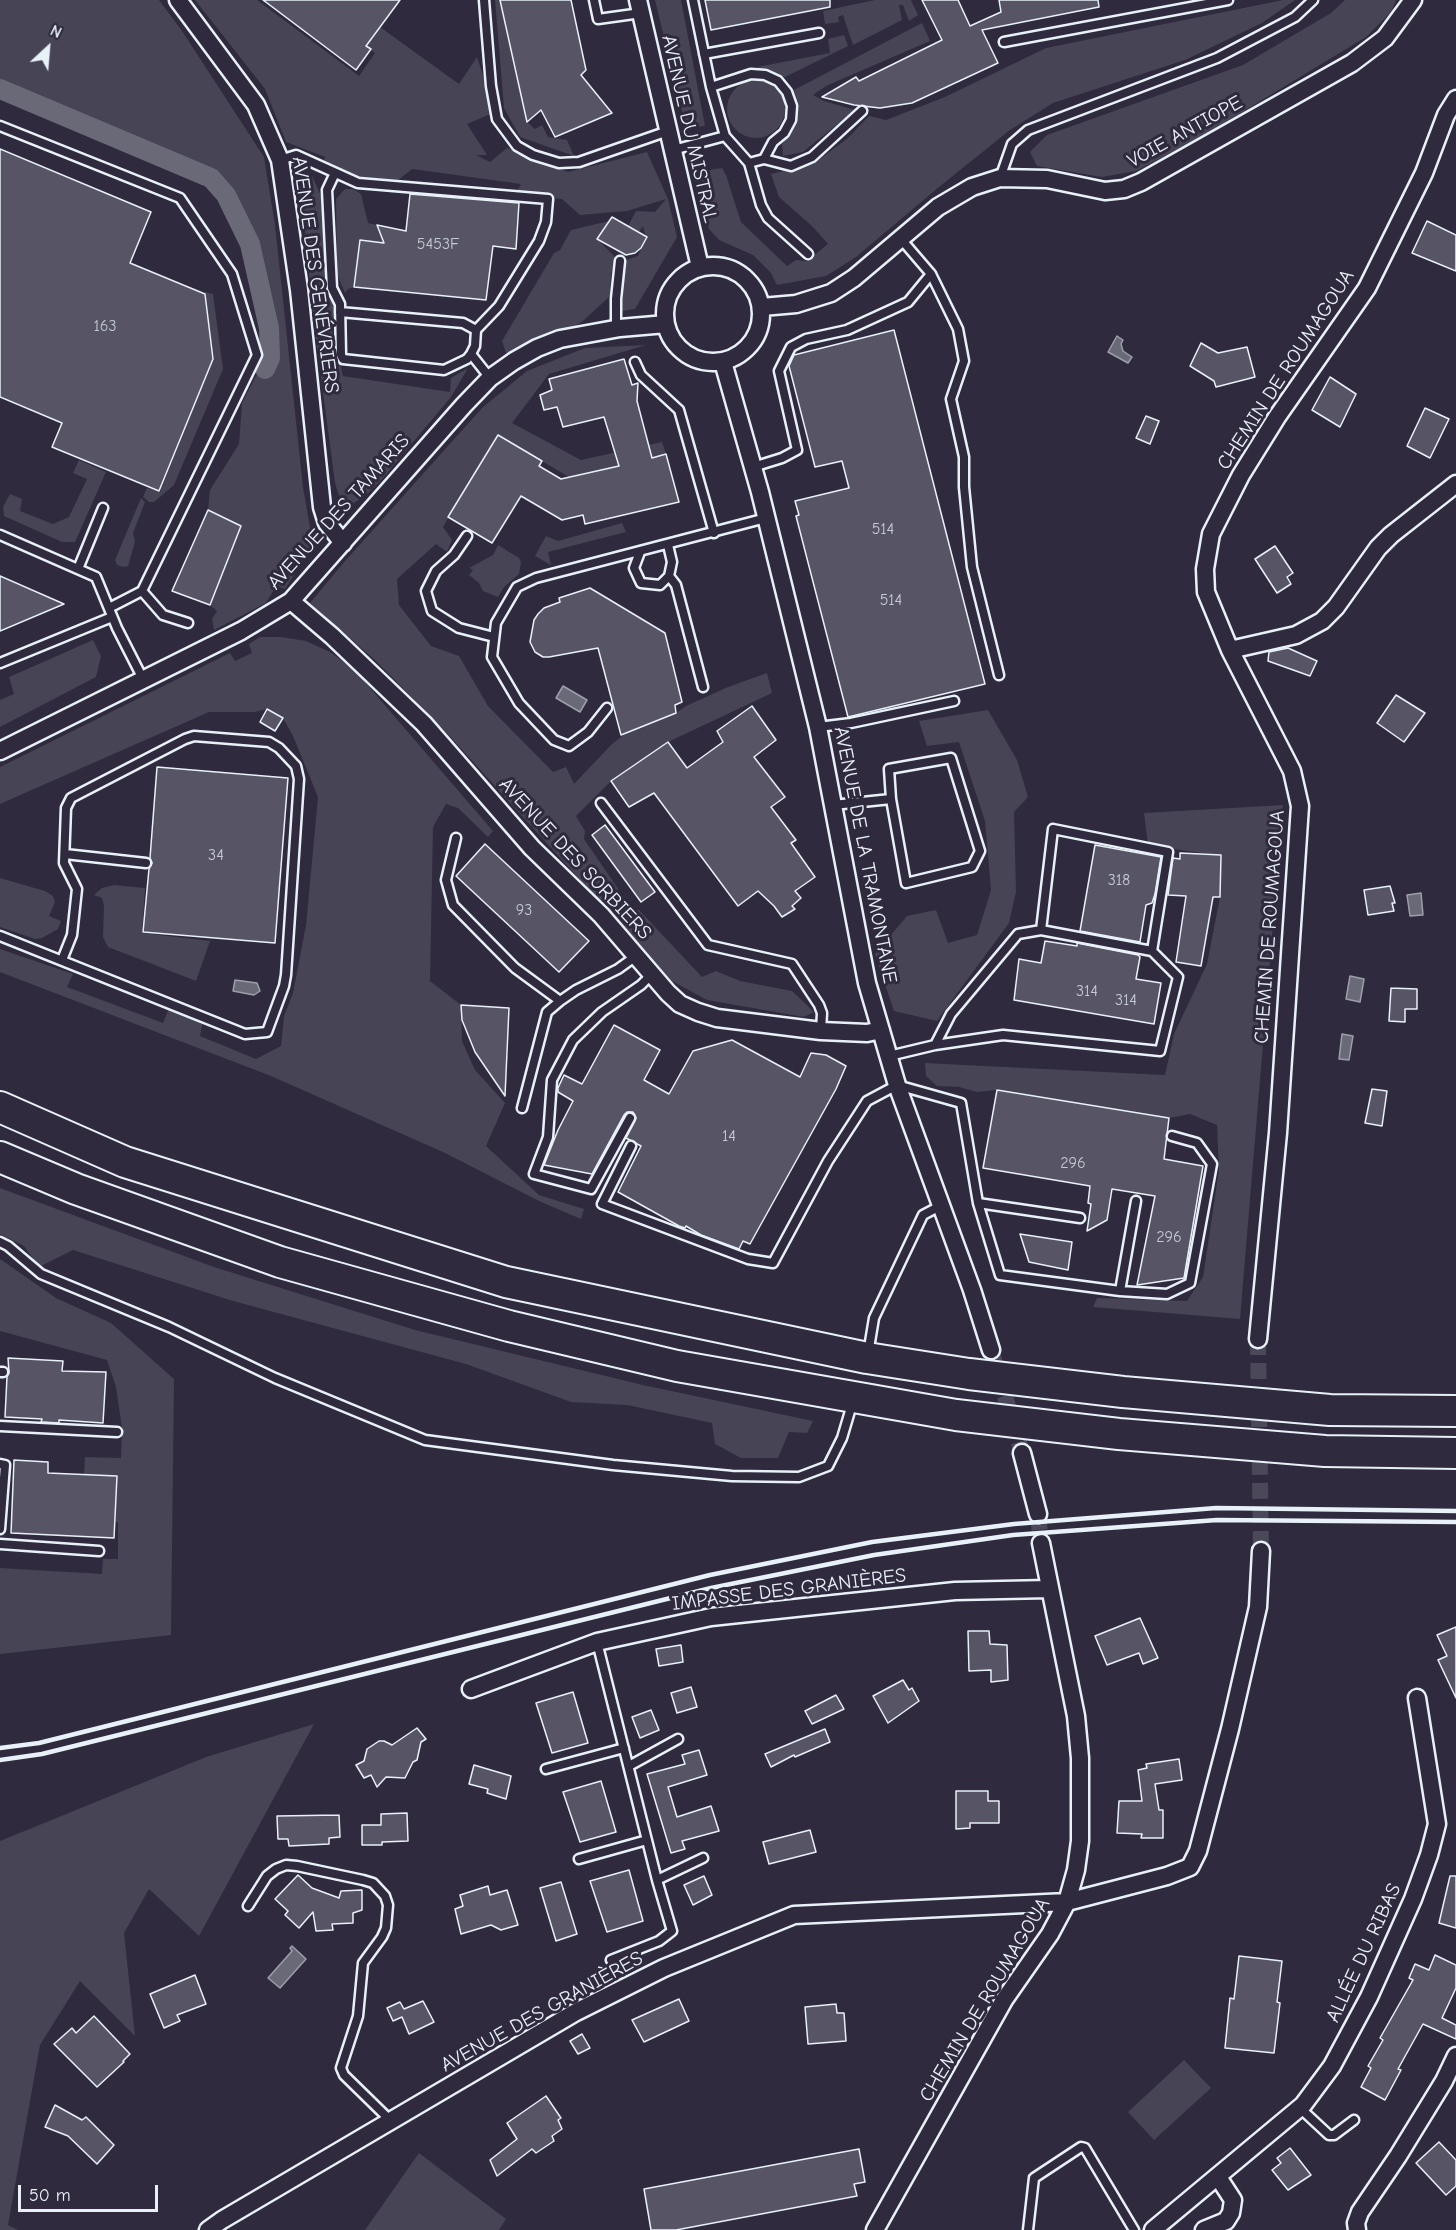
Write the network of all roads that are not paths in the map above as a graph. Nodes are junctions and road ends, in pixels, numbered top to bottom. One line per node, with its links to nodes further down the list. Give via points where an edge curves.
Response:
1 (178, 0): 20 (street, AVENUE DES GENÉVRIERS, via 256,105)
2 (484, 0): 16 (lane, via 496,118 517,146 560,164 579,162)
3 (594, 0): 8 (lane, via 598,19)
4 (693, 0): 11 (lane)
5 (1228, 0): 10 (lane)
6 (1313, 0): 23 (lane, via 1295,17 1217,58 1028,130 1012,144)
7 (1413, 0): 23 (street, VOIE ANTIOPE, via 1385,38 1352,63 1124,189 1105,191 1047,179)
8 (639, 7): 16 (street, AVENUE DU MISTRAL)
9 (819, 33): 11 (lane)
10 (1004, 42)
11 (704, 54): 12 (lane)
12 (711, 87): 17 (lane); 19 (lane, via 751,74 778,81 787,92 791,120)
13 (1456, 99): 55 (street, CHEMIN DE ROUMAGOUA, via 1367,288 1277,417 1211,534 1206,591)
14 (862, 111): 19 (lane, via 812,157 791,166)
15 (0, 126): 50 (lane, via 180,198 232,274 257,355)
16 (668, 131): 18 (street, AVENUE DU MISTRAL)
17 (725, 136): 18 (lane); 21 (lane)
18 (673, 150): 27 (street, AVENUE DU MISTRAL)
19 (764, 159): 21 (lane)
20 (280, 160): 22 (lane, via 297,155); 45 (street, AVENUE DES GENÉVRIERS, via 299,290 322,507 327,523)
21 (749, 163): 25 (lane, via 760,205 768,218)
22 (335, 173): 30 (lane, via 327,190 332,288); 33 (lane, via 358,183 548,199 539,241 499,306)
23 (1000, 178): 24 (street, VOIE ANTIOPE, via 972,187 938,207)
24 (901, 240): 28 (lane); 29 (street, VOIE ANTIOPE, via 831,293 796,304)
25 (808, 254)
26 (620, 261): 32 (lane)
27 (700, 267): 29 (street, via 728,268 740,274 758,294); 31 (street, via 672,289 665,312)
28 (931, 274): 38 (lane, via 908,302 847,330 806,339 791,347 779,371 797,450); 57 (lane, via 958,329 964,361 951,399 964,457 972,567)
29 (762, 307): 36 (street, via 759,331 753,342 735,358)
30 (340, 312): 33 (lane, via 463,323); 34 (lane, via 343,359 444,369)
31 (666, 324): 32 (street, AVENUE DES TAMARIS); 36 (street, via 681,350 701,360)
32 (616, 329): 37 (street, AVENUE DES TAMARIS, via 560,339 537,348)
33 (476, 330): 34 (lane)
34 (471, 354): 37 (lane)
35 (635, 362): 42 (lane, via 640,375 679,410)
36 (723, 362): 38 (street, AVENUE DE LA TRAMONTANE)
37 (490, 378): 45 (street, AVENUE DES TAMARIS)
38 (753, 467): 41 (street, AVENUE DE LA TRAMONTANE)
39 (1456, 484): 55 (street, via 1378,548 1322,621 1296,635)
40 (103, 508): 48 (lane)
41 (766, 518): 42 (lane); 62 (street, AVENUE DE LA TRAMONTANE)
42 (714, 533): 46 (lane)
43 (0, 535): 48 (lane)
44 (467, 536): 54 (lane, via 436,571 426,591 432,611 459,628)
45 (343, 543): 51 (street, AVENUE DES TAMARIS)
46 (668, 545): 47 (lane); 49 (lane, via 672,562)
47 (640, 552): 49 (lane, via 634,568 641,583 660,585); 54 (lane, via 536,578 517,587 496,623)
48 (78, 569): 52 (lane, via 96,577)
49 (669, 576): 59 (lane, via 676,585)
50 (142, 591): 52 (lane); 53 (lane, via 163,615)
51 (291, 601): 58 (street, AVENUE DES TAMARIS); 73 (street, AVENUE DES SORBIERS, via 424,724 532,848 601,915)
52 (110, 612): 56 (lane); 58 (lane)
53 (188, 623)
54 (494, 637): 61 (lane, via 492,657 519,703 554,740 569,746 588,732)
55 (1230, 650): 94 (street, CHEMIN DE ROUMAGOUA, via 1292,771 1300,806 1278,1133)
56 (0, 663)
57 (999, 675)
58 (144, 681): 63 (street, AVENUE DES TAMARIS)
59 (704, 687)
60 (954, 702): 62 (lane)
61 (607, 708)
62 (818, 727): 66 (street, AVENUE DE LA TRAMONTANE)
63 (0, 751)
64 (891, 799): 64 (lane, via 906,883 972,867 980,850 951,758 889,769); 66 (lane)
65 (601, 803): 78 (lane, via 708,945 792,964 819,1005)
66 (833, 805): 77 (street, AVENUE DE LA TRAMONTANE, via 867,983)
67 (456, 838): 76 (lane, via 446,880 453,905 515,968)
68 (65, 854): 69 (lane); 74 (lane, via 64,863 77,889 72,935); 74 (lane, via 66,808 71,798 184,739 194,736 269,742 296,766 299,778 286,975 267,1032 245,1034)
69 (146, 863)
70 (1041, 930): 72 (lane); 72 (lane, via 1053,829 1168,852); 79 (lane, via 1018,934 951,1014)
71 (0, 936): 74 (lane)
72 (1152, 951): 79 (lane, via 1178,977 1160,1051 1003,1035)
73 (636, 956): 75 (street, AVENUE DES SORBIERS); 76 (lane)
74 (62, 960)
75 (653, 974): 78 (street, AVENUE DES SORBIERS, via 680,1004 698,1012 717,1018); 84 (lane, via 602,1012 573,1040 552,1080 548,1137 534,1174 591,1189)
76 (560, 1001): 83 (lane, via 547,1012)
77 (881, 1030): 78 (street, AVENUE DES SORBIERS); 80 (street, AVENUE DE LA TRAMONTANE)
78 (821, 1031)
79 (935, 1045): 80 (lane)
80 (889, 1056): 81 (street, AVENUE DE LA TRAMONTANE)
81 (897, 1085): 86 (lane, via 867,1101 828,1161 773,1263 748,1259 602,1204); 89 (lane, via 961,1103); 90 (street, AVENUE DE LA TRAMONTANE)
82 (0, 1107): 96 (highway, via 125,1162 506,1282)
83 (522, 1108)
84 (630, 1118)
85 (1172, 1136): 93 (lane, via 1197,1143 1212,1164 1190,1283 1167,1294)
86 (631, 1146)
87 (0, 1157): 97 (highway, via 76,1189 291,1265 509,1326 643,1358)
88 (1136, 1201): 93 (lane)
89 (978, 1203): 91 (lane); 93 (lane, via 1000,1275)
90 (942, 1205): 95 (street, AVENUE DE LA TRAMONTANE); 96 (lane, via 923,1215 874,1318)
91 (1080, 1218)
92 (0, 1242): 97 (lane, via 41,1274 169,1327 274,1378 425,1440 614,1465 732,1476 799,1477 828,1466 842,1438)
93 (1120, 1291)
94 (1258, 1339)
95 (991, 1350)
96 (867, 1358): 98 (highway, via 1123,1392 1330,1410)
97 (854, 1398): 102 (highway, via 956,1415 1119,1434 1325,1450)
98 (1456, 1412)
99 (0, 1426): 100 (lane)
100 (117, 1432)
101 (1022, 1453): 104 (street)
102 (1456, 1453)
103 (0, 1464): 105 (lane, via 5,1465)
104 (1038, 1514)
105 (0, 1529)
106 (1041, 1543): 110 (street)
107 (0, 1544): 108 (lane)
108 (99, 1551)
109 (1261, 1551): 122 (street, CHEMIN DE ROUMAGOUA, via 1258,1606 1230,1729 1198,1851 1190,1867)
110 (1049, 1589): 111 (street, IMPASSE DES GRANIÈRES, via 955,1591 711,1617); 122 (street, via 1076,1716 1080,1758 1080,1841)
111 (597, 1642): 112 (street, IMPASSE DES GRANIÈRES); 115 (lane)
112 (471, 1689)
113 (1417, 1698): 126 (street, ALLÉE DU RIBAS, via 1437,1824 1429,1855 1369,1997 1332,2066)
114 (678, 1739): 116 (lane)
115 (624, 1748): 116 (lane); 117 (lane)
116 (628, 1766): 118 (lane)
117 (546, 1769)
118 (647, 1840): 120 (lane); 121 (lane)
119 (703, 1858): 121 (lane)
120 (579, 1859)
121 (657, 1880): 124 (lane, via 672,1930 659,1941)
122 (1067, 1902): 128 (street, AVENUE DES GRANIÈRES, via 794,1915 664,1968 583,2009); 131 (street, CHEMIN DE ROUMAGOUA, via 1050,1934 1004,2000)
123 (248, 1906): 128 (lane, via 267,1876 286,1865 373,1883 386,1896 386,1928 363,1963 358,2016 341,2068)
124 (611, 1960)
125 (1456, 2056): 136 (street, via 1398,2156 1360,2212)
126 (1300, 2108): 127 (lane, via 1329,2135); 129 (street, ALLÉE DU RIBAS)
127 (1354, 2120)
128 (390, 2121): 130 (street, AVENUE DES GRANIÈRES)
129 (1218, 2177): 134 (street, ALLÉE DU RIBAS); 135 (street, via 1233,2200 1231,2213 1226,2221)
130 (208, 2230)
131 (875, 2230)
132 (1028, 2230): 133 (lane, via 1034,2178 1081,2147)
133 (1134, 2230)
134 (1153, 2230)
135 (1204, 2230)
136 (1357, 2230)

